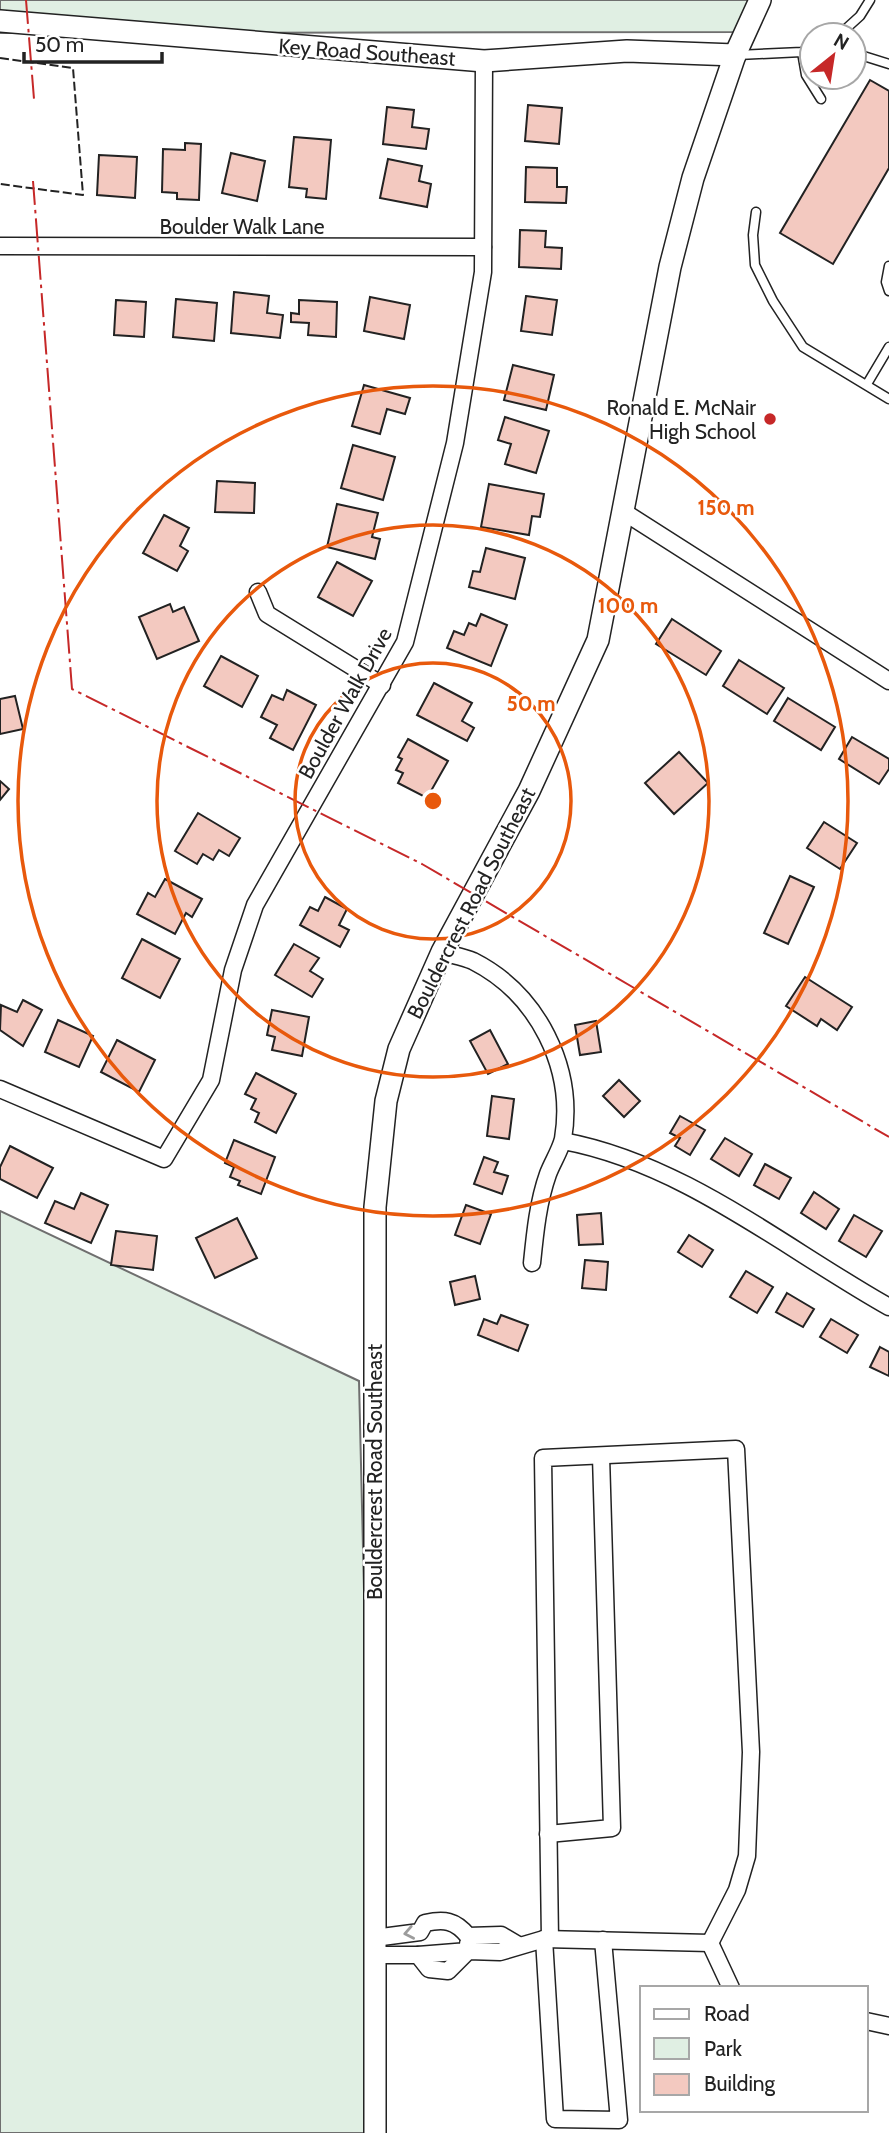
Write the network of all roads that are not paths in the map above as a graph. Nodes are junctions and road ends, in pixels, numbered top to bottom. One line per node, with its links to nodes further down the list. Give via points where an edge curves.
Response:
1 (760, 0): 6 (street, Bouldercrest Road Southeast)
2 (870, 0): 4 (lane)
3 (0, 21): 8 (street, Key Road Southeast)
4 (854, 21)
5 (798, 52): 6 (lane)
6 (735, 55): 8 (street, Key Road Southeast, via 627,51); 20 (street, Bouldercrest Road Southeast, via 707,131 670,267)
7 (868, 57): 9 (lane)
8 (484, 61): 14 (street, Boulder Walk Drive)
9 (889, 64)
10 (816, 91): 11 (lane)
11 (821, 99)
12 (756, 212): 18 (lane, via 752,235 755,265 773,301 803,347)
13 (0, 246): 14 (street, Boulder Walk Lane)
14 (483, 247): 23 (street, Boulder Walk Drive, via 483,272 455,443 405,642)
15 (889, 266): 16 (lane)
16 (889, 291)
17 (889, 347): 18 (lane)
18 (866, 384): 19 (lane)
19 (889, 399)
20 (624, 512): 22 (street); 24 (street, Bouldercrest Road Southeast, via 598,640 586,671 499,849)
21 (258, 592): 23 (street, via 267,614)
22 (889, 681)
23 (382, 685): 25 (street, Boulder Walk Drive, via 255,905 233,970 211,1080 164,1160)
24 (442, 951): 26 (street, via 473,961 541,1020 553,1046 564,1096); 35 (street, Bouldercrest Road Southeast, via 399,1049 386,1101 374,1207)
25 (0, 1089)
26 (562, 1140): 27 (street, via 541,1200); 28 (street, via 600,1147 689,1186)
27 (531, 1263)
28 (889, 1307)
29 (601, 1456): 30 (street, via 543,1458); 30 (street, via 612,1828); 34 (street, via 736,1449 751,1752 747,1856 737,1890)
30 (548, 1833): 31 (street)
31 (547, 1939): 32 (street); 32 (street, via 555,2119 619,2120); 33 (street, via 500,1952)
32 (603, 1940): 34 (street)
33 (468, 1943): 35 (street, via 418,1955); 35 (street, one-way to 35, via 460,1926 444,1919 425,1923 421,1932)
34 (710, 1943): 36 (street)
35 (374, 1947): 39 (street, Bouldercrest Road Southeast)
36 (730, 1986)
37 (868, 2021): 38 (street)
38 (889, 2026)
39 (374, 2133)

